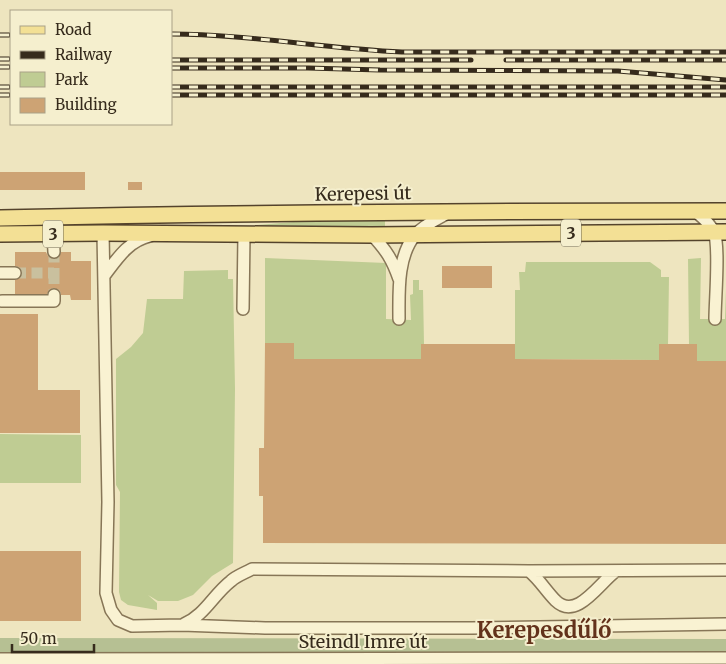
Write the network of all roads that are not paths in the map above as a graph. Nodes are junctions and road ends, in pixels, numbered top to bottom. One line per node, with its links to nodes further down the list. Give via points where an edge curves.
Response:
1 (695, 211): 2 (main road, Kerepesi út / 3); 3 (main road, Kerepesi út / 3); 5 (lane)
2 (726, 211)
3 (452, 212): 4 (main road, Kerepesi út / 3); 12 (lane, via 429,223)
4 (0, 218)
5 (720, 232): 12 (main road, 3); 14 (lane, via 716,247)
6 (103, 233): 8 (main road, 3); 9 (main road, 3); 17 (lane)
7 (0, 234): 8 (main road, 3)
8 (54, 234): 13 (lane)
9 (160, 234): 10 (main road, 3); 17 (lane, via 144,237 132,244)
10 (244, 234): 11 (main road, 3); 21 (lane)
11 (372, 235): 12 (main road, 3); 18 (lane, via 386,250)
12 (415, 235): 18 (lane, via 406,250)
13 (54, 252)
14 (721, 264): 23 (lane)
15 (0, 273): 16 (lane)
16 (15, 273)
17 (104, 276): 32 (lane, via 108,502 106,593 118,620 132,626)
18 (400, 281): 22 (lane)
19 (54, 295): 20 (lane, via 54,301)
20 (2, 301)
21 (243, 309)
22 (399, 319)
23 (715, 319)
24 (726, 570): 28 (lane)
25 (529, 571): 26 (lane); 29 (lane); 32 (lane, via 252,569 231,580 204,611)
26 (558, 571): 27 (lane); 29 (lane)
27 (581, 571): 28 (lane); 30 (lane, via 586,576)
28 (616, 571): 30 (lane, via 605,578)
29 (548, 591): 30 (lane, via 557,602 566,606 580,604)
30 (590, 596)
31 (726, 624): 32 (lane, via 472,628)
32 (182, 625)
33 (726, 658): 38 (lane, Steindl Imre út)
34 (0, 659): 35 (lane, Steindl Imre út)
35 (149, 662): 36 (lane, Steindl Imre út)
36 (253, 662): 37 (lane, Steindl Imre út)
37 (428, 662): 38 (lane, Steindl Imre út)
38 (663, 662)

